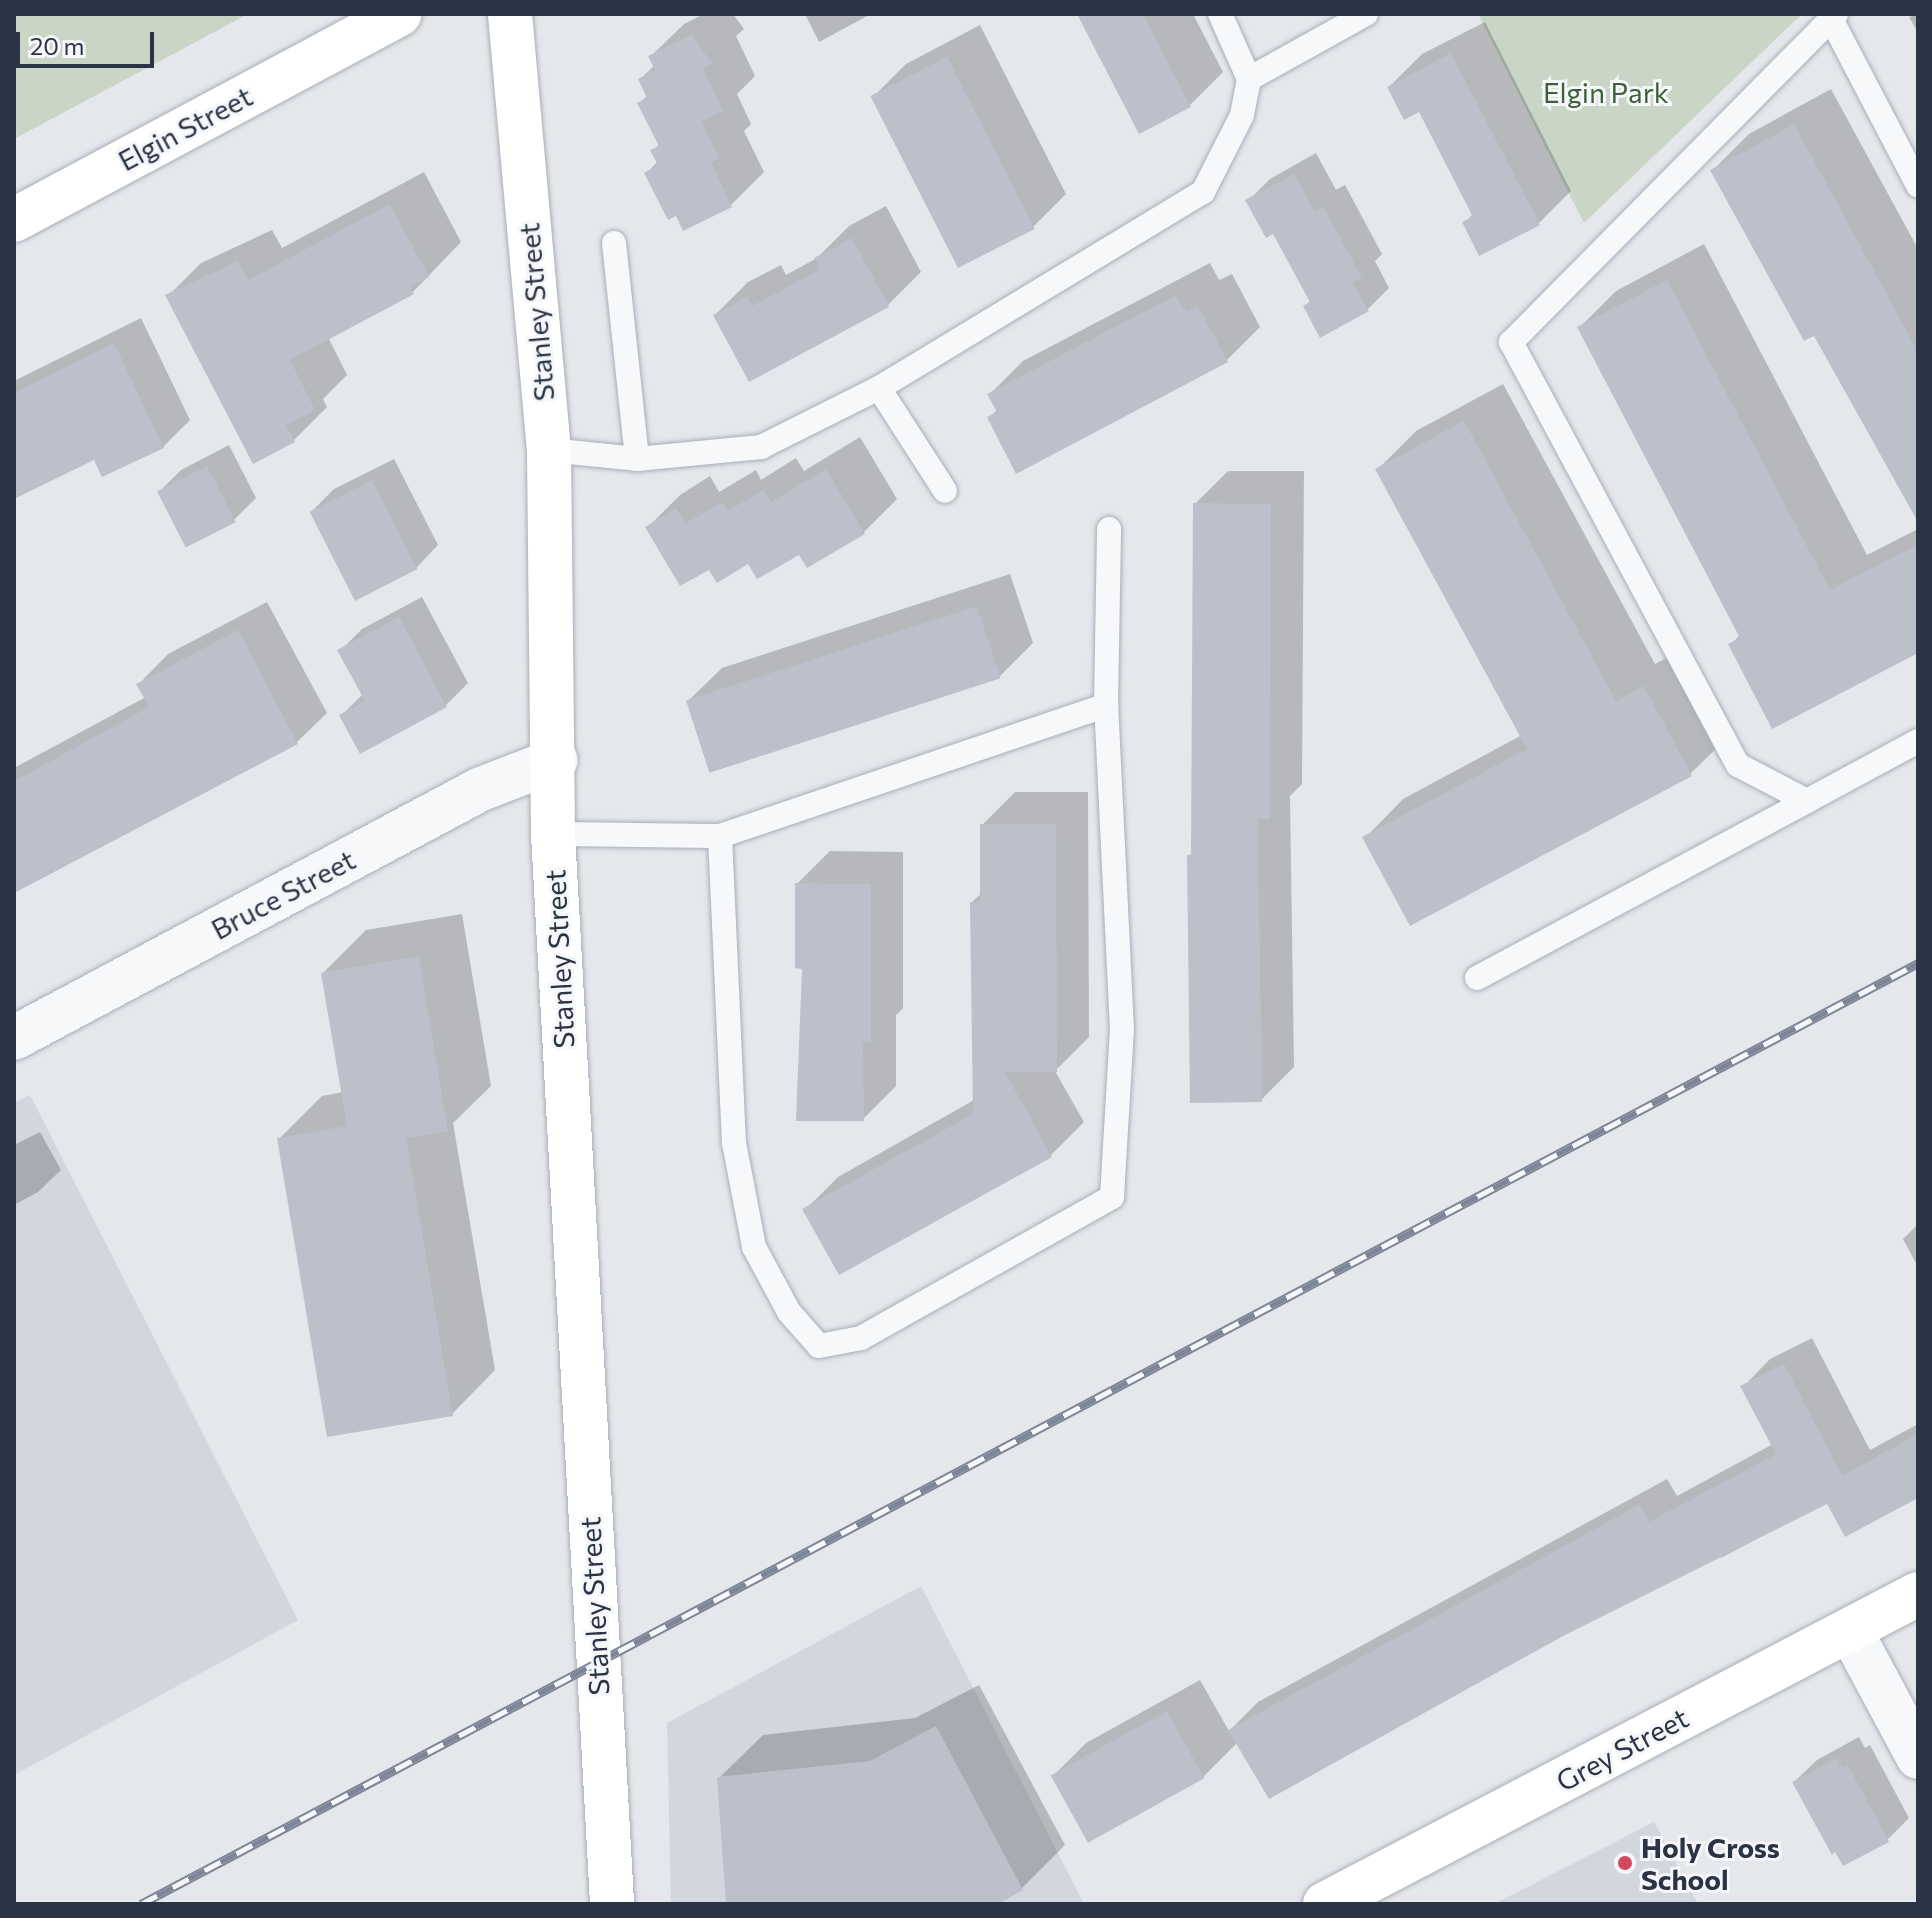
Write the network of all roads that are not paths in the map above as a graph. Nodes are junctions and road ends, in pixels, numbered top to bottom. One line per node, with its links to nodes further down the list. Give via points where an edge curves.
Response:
1 (399, 14): 8 (street, Elgin Street)
2 (510, 14): 11 (street, Stanley Street)
3 (1220, 14): 6 (lane)
4 (1366, 14): 6 (lane)
5 (1833, 16): 7 (lane); 18 (lane, via 1511,342 1738,765)
6 (1249, 79): 10 (lane, via 1242,115 1203,192)
7 (1918, 185)
8 (14, 220)
9 (614, 243): 12 (lane)
10 (879, 388): 12 (lane, via 761,447); 13 (lane)
11 (549, 450): 12 (lane); 17 (street, Stanley Street)
12 (637, 459)
13 (945, 491)
14 (1109, 529): 15 (lane)
15 (1106, 705): 20 (lane); 20 (lane, via 1122,1030 1112,1197 861,1338 819,1346 789,1312 754,1247 734,1143)
16 (1918, 741): 18 (lane)
17 (556, 760): 19 (street, Stanley Street); 22 (street, Bruce Street, via 481,789)
18 (1807, 801): 21 (lane)
19 (553, 834): 20 (lane); 26 (street, Stanley Street)
20 (720, 836)
21 (1477, 978)
22 (14, 1038)
23 (1918, 1594): 24 (street, Grey Street)
24 (1850, 1630): 25 (street); 27 (street, Grey Street)
25 (1918, 1757)
26 (612, 1904)
27 (1325, 1904)

